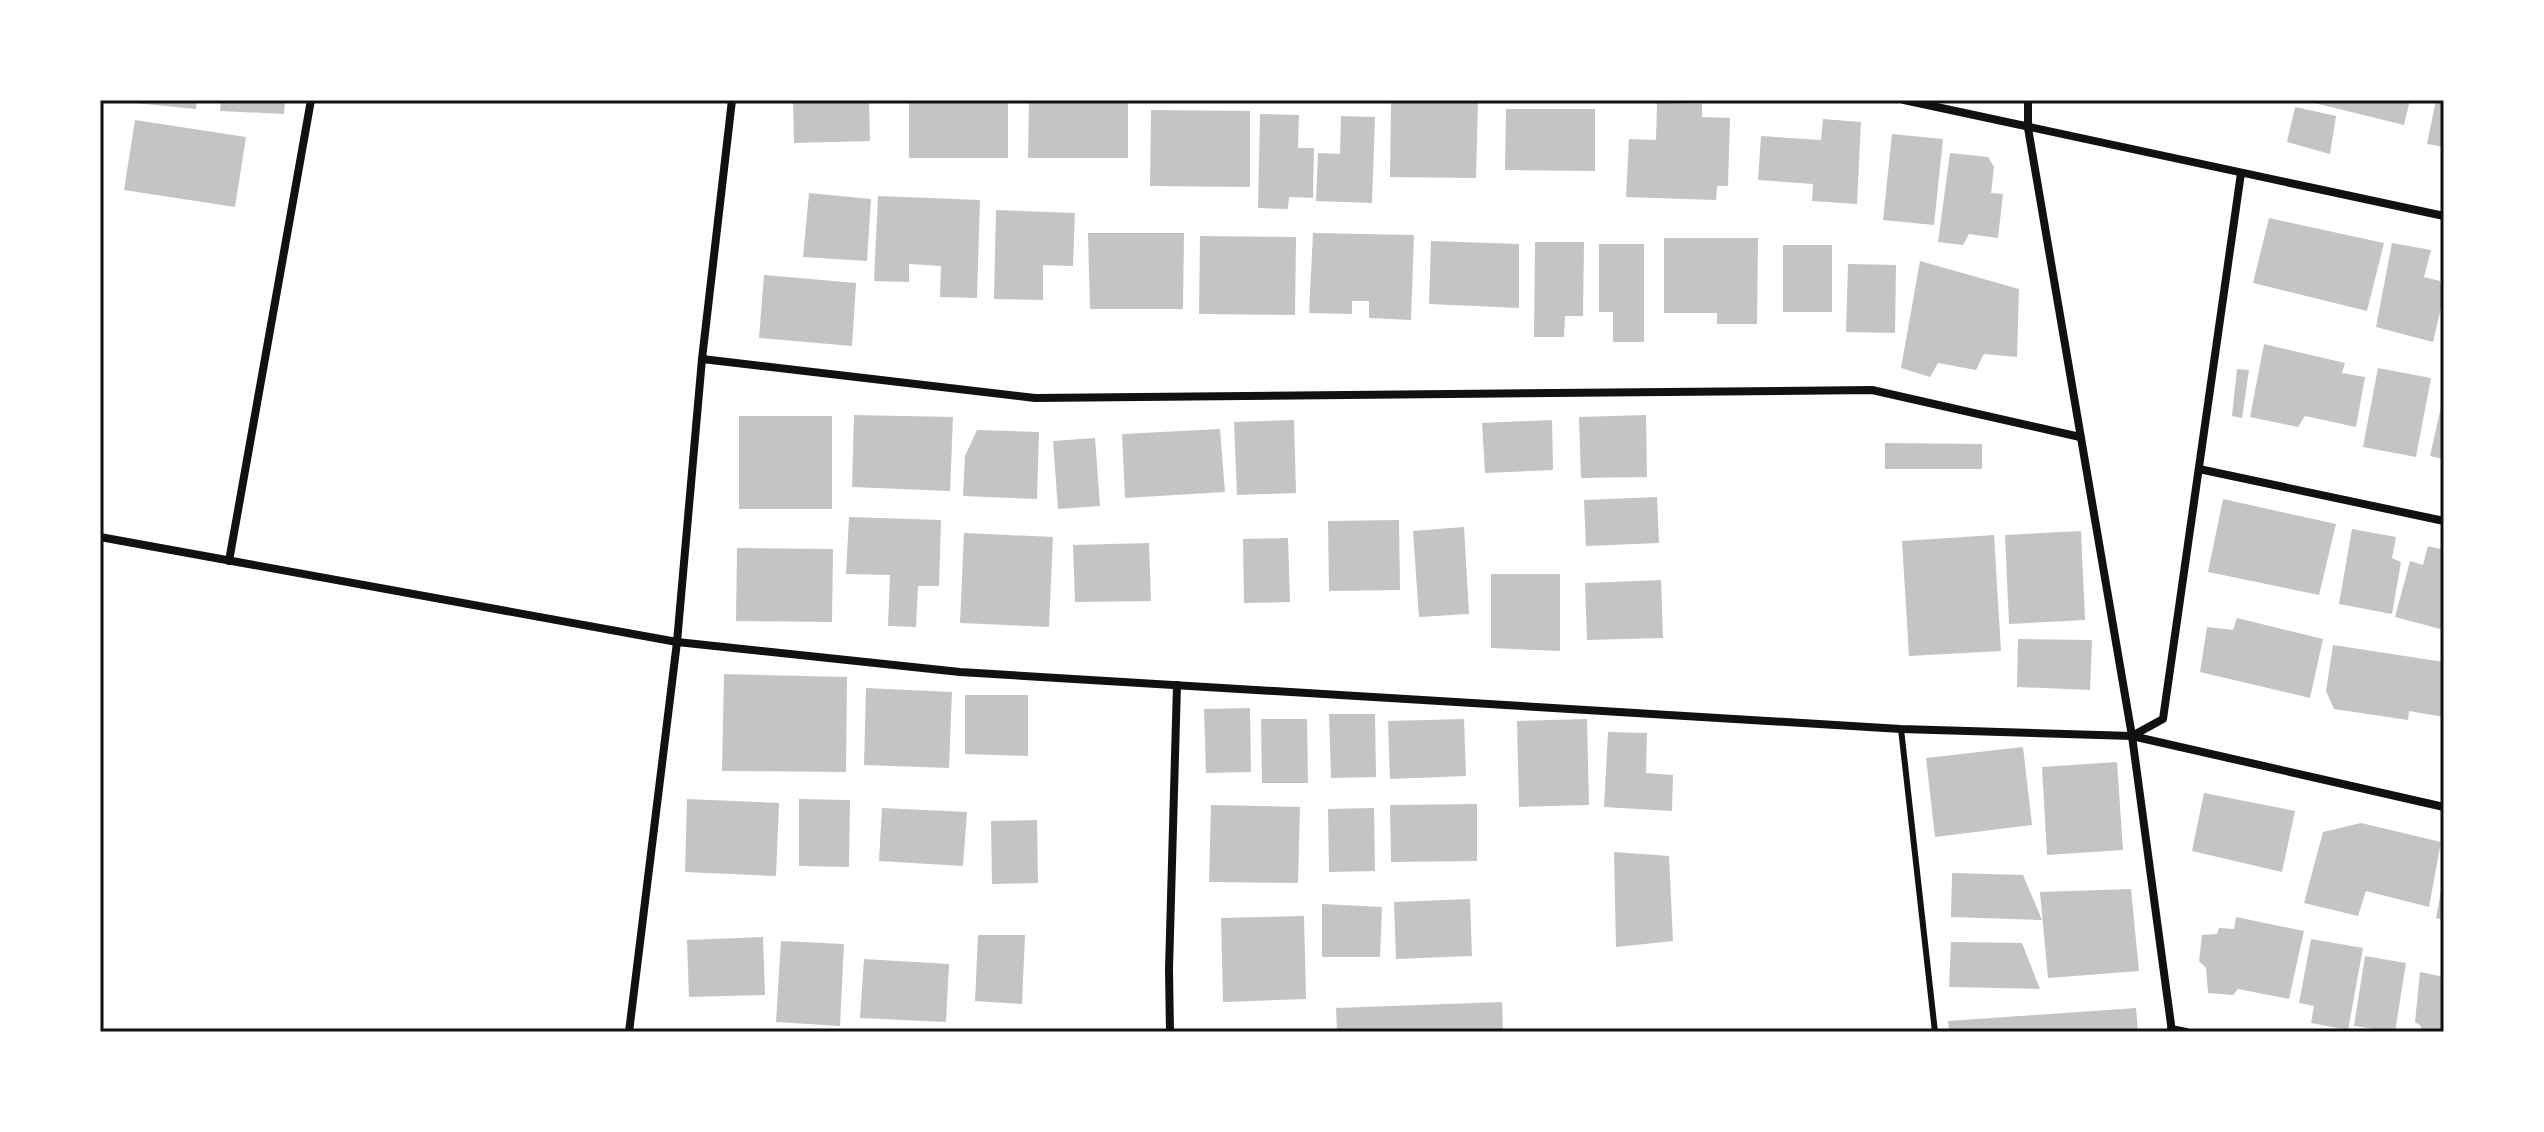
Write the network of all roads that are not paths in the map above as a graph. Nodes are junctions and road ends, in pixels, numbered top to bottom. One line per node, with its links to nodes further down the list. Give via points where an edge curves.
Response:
1 (311, 100): 13 (street)
2 (732, 100): 8 (street)
3 (1904, 100): 5 (street)
4 (2028, 100): 5 (street)
5 (2028, 128): 6 (street); 9 (street)
6 (2241, 173): 7 (street); 10 (street)
7 (2444, 216)
8 (702, 359): 9 (street, via 1035,398 1872,390); 14 (street)
9 (2080, 437): 17 (street)
10 (2199, 469): 11 (street); 17 (street, via 2163,719)
11 (2444, 521)
12 (100, 537): 13 (street)
13 (229, 561): 14 (street)
14 (677, 642): 15 (street, via 960,672); 20 (street)
15 (1177, 685): 16 (street); 21 (street)
16 (1901, 729): 17 (street); 22 (lane)
17 (2132, 736): 18 (street); 19 (street)
18 (2444, 807)
19 (2171, 1030): 23 (street)
20 (629, 1032)
21 (1170, 1032)
22 (1935, 1032)
23 (2186, 1032)

